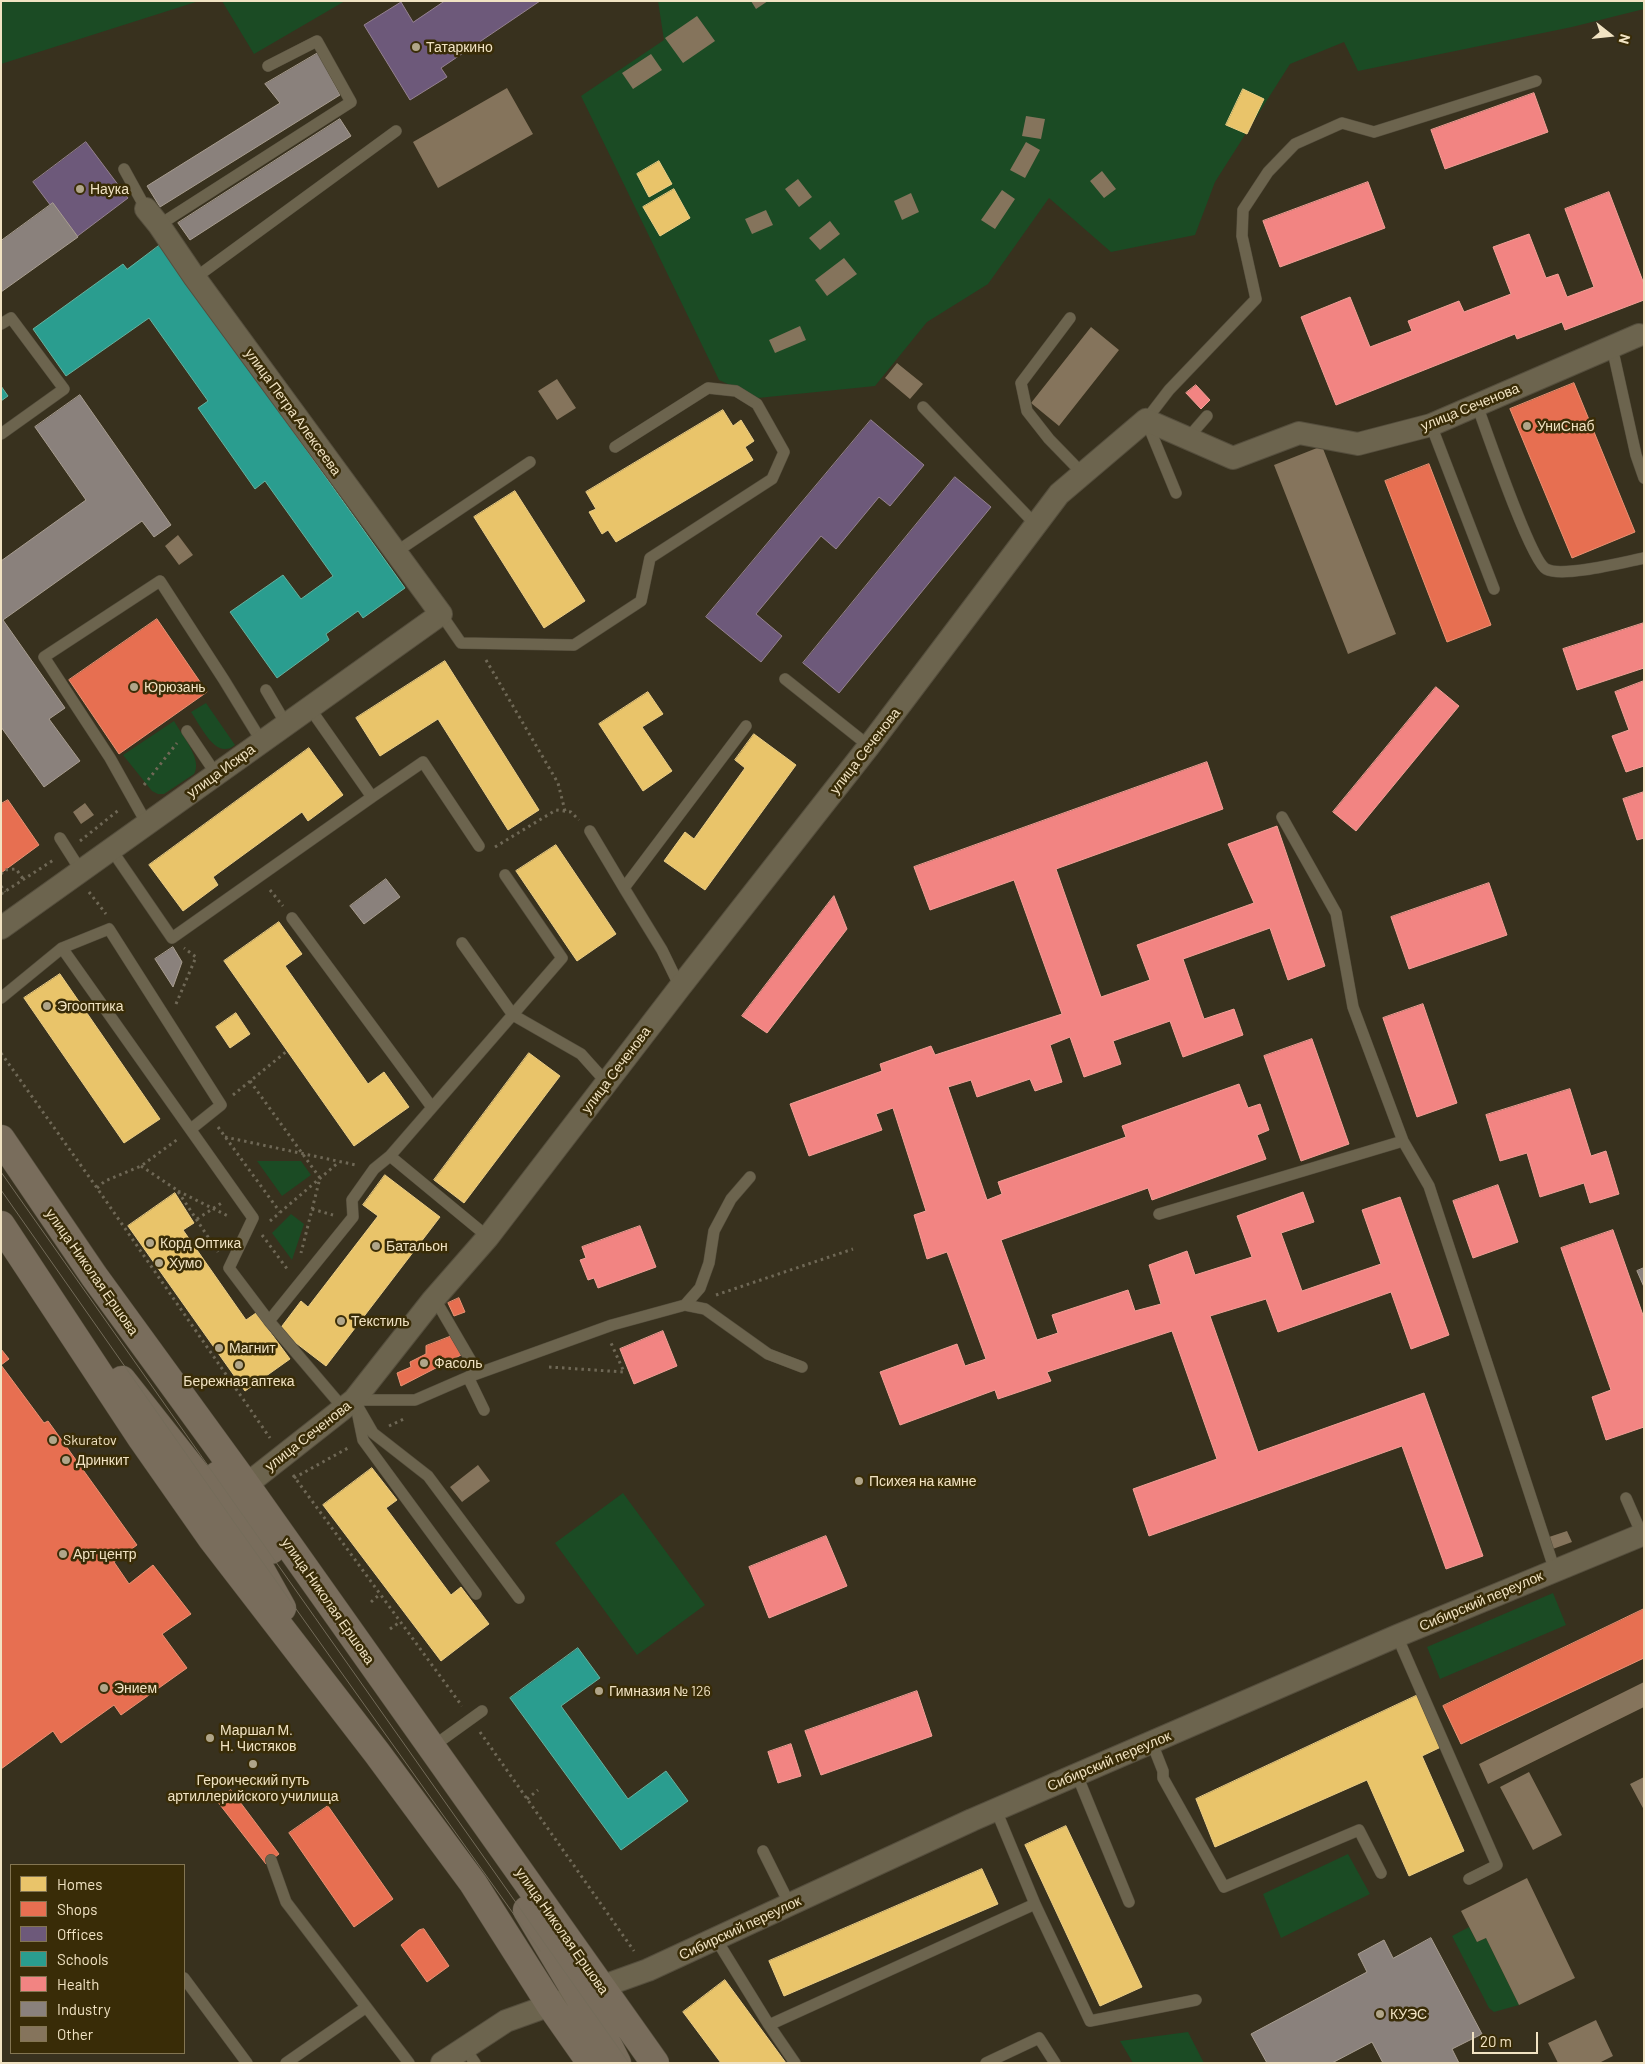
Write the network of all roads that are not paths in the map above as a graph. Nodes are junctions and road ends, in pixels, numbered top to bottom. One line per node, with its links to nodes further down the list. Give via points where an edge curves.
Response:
1 (268, 66): 5 (lane, via 317,41 351,102)
2 (1536, 81): 14 (lane, via 1374,132 1342,123 1295,144 1268,172 1243,210 1242,236 1256,299 1169,390)
3 (396, 130): 6 (lane)
4 (124, 169): 5 (lane)
5 (152, 217): 6 (street, улица Петра Алексеева)
6 (195, 278): 24 (street, улица Петра Алексеева)
7 (1070, 318): 20 (lane, via 1021,383 1027,411)
8 (1, 324): 16 (lane, via 11,318 64,389)
9 (1639, 335): 10 (street, улица Сеченова)
10 (1612, 347): 11 (street, улица Сеченова); 21 (lane)
11 (1477, 405): 15 (street, улица Сеченова); 25 (lane, via 1539,563 1547,570 1568,572)
12 (923, 407): 23 (lane)
13 (1207, 416): 17 (lane)
14 (1146, 420): 17 (street, улица Сеченова); 20 (street, улица Сеченова); 22 (lane)
15 (1430, 425): 17 (street, улица Сеченова, via 1358,444 1299,433 1233,458); 26 (lane)
16 (1, 434)
17 (1187, 439)
18 (615, 447): 27 (lane, via 708,388 736,392 757,404 784,452 772,480 650,558 641,601 574,645 461,643)
19 (530, 462): 24 (lane)
20 (1083, 474): 23 (street, улица Сеченова, via 1059,494)
21 (1644, 478)
22 (1176, 493)
23 (1036, 525): 35 (street, улица Сеченова)
24 (396, 552): 27 (street, улица Петра Алексеева)
25 (1644, 558)
26 (1494, 589)
27 (440, 614): 30 (street, улица Искра)
28 (785, 680): 35 (lane)
29 (266, 690): 31 (lane)
30 (309, 707): 31 (street, улица Искра); 37 (lane)
31 (286, 724): 34 (street, улица Искра)
32 (746, 726): 46 (lane)
33 (187, 731): 36 (lane)
34 (262, 742): 36 (street, улица Искра); 39 (lane, via 160,581 44,658 110,758)
35 (869, 746): 51 (street, улица Сеченова)
36 (216, 774): 39 (street, улица Искра)
37 (372, 798): 42 (lane, via 423,762); 43 (lane, via 172,938)
38 (1282, 817): 58 (lane, via 1336,913 1353,1007)
39 (147, 824): 43 (street, улица Искра)
40 (590, 831): 46 (lane)
41 (60, 838): 44 (lane)
42 (479, 846)
43 (111, 850): 44 (street, улица Искра)
44 (81, 871): 48 (street, улица Искра)
45 (506, 875): 53 (lane, via 562,958)
46 (624, 888): 51 (lane, via 662,950)
47 (292, 918): 55 (lane)
48 (1, 928)
49 (462, 943): 53 (lane)
50 (62, 948): 52 (lane); 56 (lane); 56 (lane, via 108,929 221,1104)
51 (680, 987): 54 (street, улица Сеченова)
52 (1, 998)
53 (513, 1015): 54 (lane, via 580,1054); 55 (lane)
54 (607, 1083): 64 (street, улица Сеченова)
55 (432, 1106): 59 (lane)
56 (191, 1130): 68 (lane, via 253,1218 254,1228 239,1248 230,1268)
57 (1, 1139): 65 (main road, улица Николая Ершова)
58 (1404, 1141): 62 (lane); 76 (lane, via 1429,1186)
59 (390, 1156): 64 (lane); 68 (lane, via 374,1169 352,1200 353,1217 297,1281)
60 (1, 1168): 65 (main road)
61 (750, 1177): 67 (lane, via 731,1199 718,1223 700,1288)
62 (1159, 1214)
63 (2, 1227): 89 (main road, via 234,1522 328,1690)
64 (488, 1237): 66 (street, улица Сеченова)
65 (94, 1276): 73 (main road, улица Николая Ершова); 81 (main road, via 243,1516)
66 (432, 1301): 70 (lane, via 439,1306); 71 (street, улица Сеченова)
67 (685, 1305): 69 (lane, via 705,1309 768,1354); 70 (lane, via 612,1325)
68 (269, 1321): 71 (lane)
69 (802, 1367)
70 (473, 1375): 71 (lane, via 415,1400); 72 (lane)
71 (349, 1404): 73 (street, улица Сеченова); 77 (lane, via 363,1440); 78 (lane, via 374,1433 428,1476)
72 (484, 1410)
73 (246, 1485): 81 (main road, улица Николая Ершова)
74 (1626, 1498): 75 (lane)
75 (1643, 1536): 76 (street, Сибирский переулок)
76 (1555, 1571): 79 (street, Сибирский переулок)
77 (476, 1594)
78 (519, 1598)
79 (1398, 1636): 82 (street, Сибирский переулок); 88 (lane, via 1497,1865)
80 (482, 1710): 81 (lane)
81 (429, 1743): 95 (main road)
82 (1152, 1743): 83 (street, Сибирский переулок); 87 (lane, via 1164,1778 1224,1888 1358,1830)
83 (1077, 1775): 84 (street, Сибирский переулок); 90 (lane)
84 (996, 1810): 91 (lane); 92 (street, Сибирский переулок)
85 (763, 1851): 92 (lane)
86 (272, 1860): 98 (lane, via 286,1902)
87 (1381, 1873)
88 (1469, 1879)
89 (472, 1883): 95 (main road); 97 (main road)
90 (1129, 1902)
91 (1035, 1904): 96 (lane, via 1090,2021); 99 (lane)
92 (790, 1905): 93 (street, Сибирский переулок)
93 (716, 1939): 95 (street, Сибирский переулок); 99 (lane)
94 (185, 1979): 101 (lane)
95 (590, 1992): 97 (street, Сибирский переулок); 106 (main road); 107 (main road); 108 (main road, улица Николая Ершова)
96 (1196, 2000)
97 (551, 2006): 100 (street, Сибирский переулок, via 506,2021); 105 (main road)
98 (365, 2008): 102 (lane); 103 (lane)
99 (769, 2025): 109 (lane)
100 (469, 2055): 104 (street, Сибирский переулок)
101 (247, 2063)
102 (286, 2063)
103 (409, 2063)
104 (442, 2063)
105 (592, 2063)
106 (617, 2063)
107 (633, 2063)
108 (656, 2063)
109 (795, 2063)
110 (986, 2063): 111 (lane, via 1039,2038)
111 (1055, 2063)

